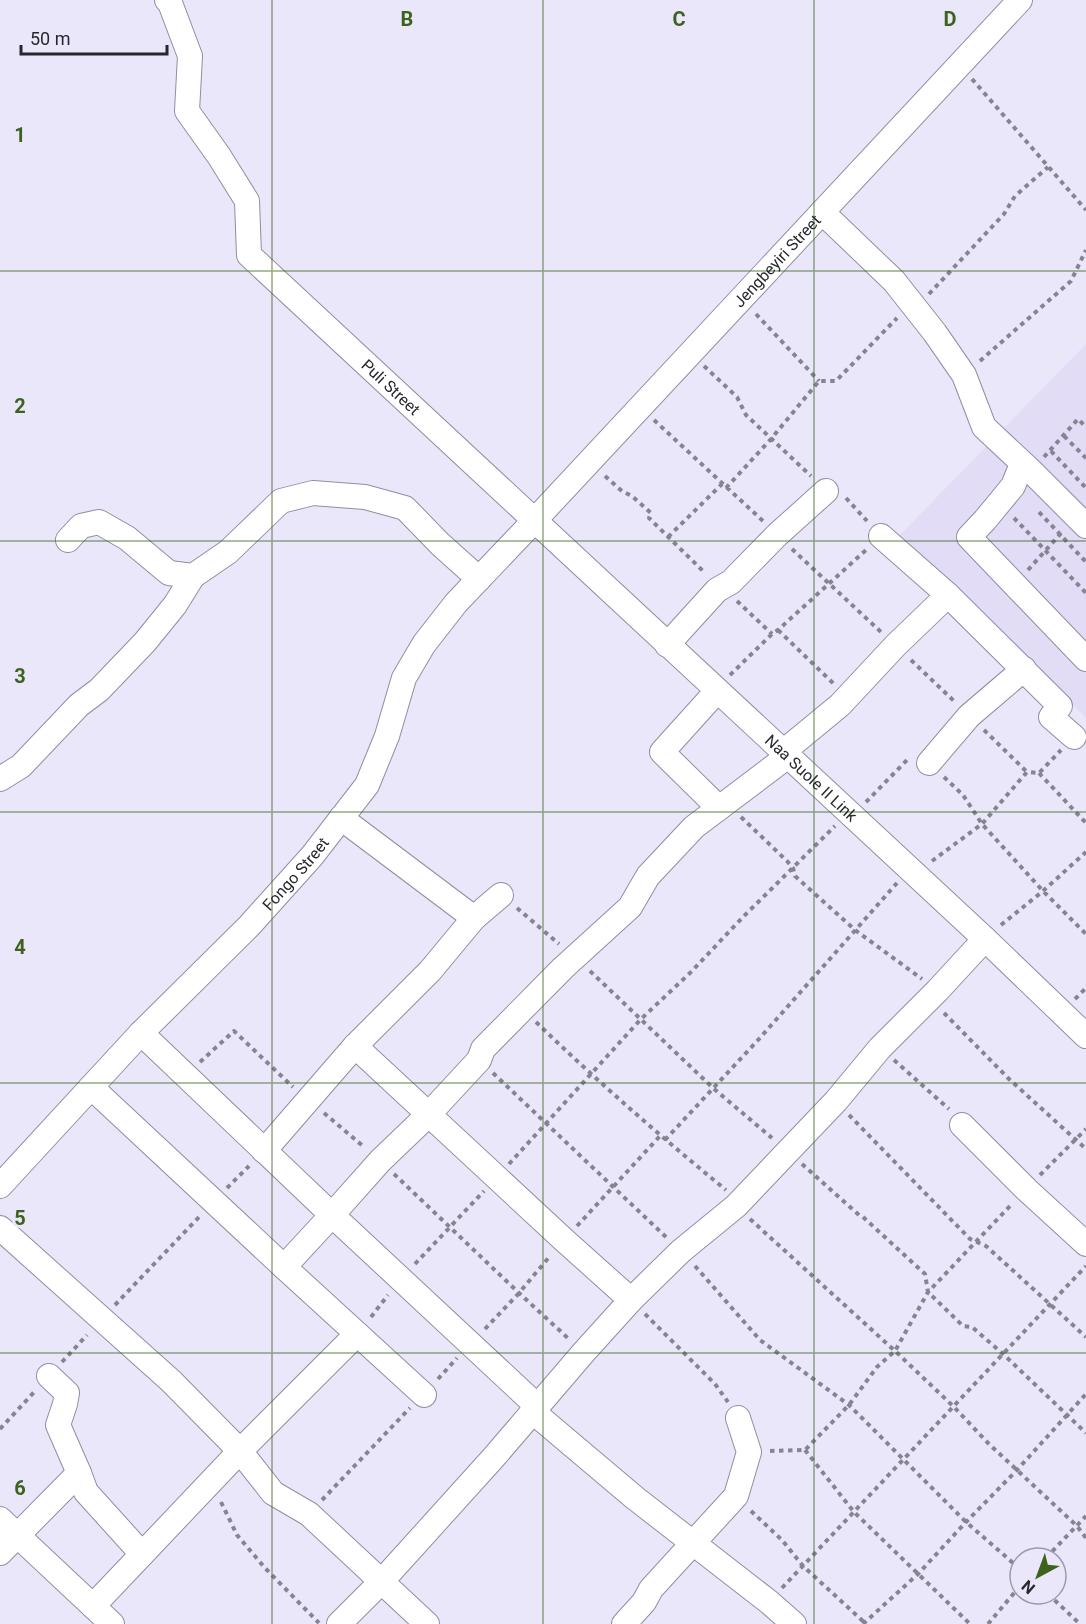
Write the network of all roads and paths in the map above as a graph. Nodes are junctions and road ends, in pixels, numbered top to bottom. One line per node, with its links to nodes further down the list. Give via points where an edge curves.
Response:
1 (167, 0): 25 (street, Puli Street, via 190,56 187,111 247,201 249,255)
2 (1020, 0): 3 (street, Jengbeyiri Street)
3 (959, 65): 4 (path); 5 (street, Jengbeyiri Street)
4 (1086, 210)
5 (822, 212): 7 (street, Jengbeyiri Street); 9 (street, via 894,280)
6 (1086, 250): 9 (path, via 1071,281)
7 (741, 299): 8 (street, Jengbeyiri Street); 10 (path)
8 (690, 354): 11 (street, Jengbeyiri Street); 14 (path, via 737,397 746,415)
9 (964, 375): 18 (street, via 984,427)
10 (819, 381)
11 (640, 407): 17 (street, Jengbeyiri Street); 19 (path)
12 (1086, 427): 13 (path, via 1078,419)
13 (1064, 436): 15 (path); 16 (path)
14 (771, 439): 20 (path); 22 (path)
15 (1051, 451): 18 (path); 21 (path)
16 (1086, 458)
17 (590, 461): 25 (street, Jengbeyiri Street); 30 (path, via 651,513 649,518)
18 (1026, 467): 23 (street); 26 (street)
19 (722, 484): 20 (path); 30 (path)
20 (726, 488): 28 (path)
21 (1086, 488)
22 (826, 491): 28 (street); 29 (path, via 839,491)
23 (1000, 503): 32 (path); 37 (street, via 969,537)
24 (1037, 510): 27 (path)
25 (534, 521): 35 (street, Fongo Street); 43 (street, Naa Suole II Link)
26 (1081, 521): 27 (path)
27 (1060, 534): 32 (path); 33 (path)
28 (777, 535): 36 (path); 38 (street)
29 (881, 536): 36 (path); 40 (street)
30 (668, 537): 38 (path)
31 (68, 540): 34 (street, via 81,526 99,522 127,538 169,573)
32 (1045, 550): 37 (path); 39 (path)
33 (1086, 562)
34 (194, 576): 35 (street, via 228,552 281,501 313,493 365,497 405,508); 55 (street, via 146,642 21,766)
35 (479, 579): 58 (street, Fongo Street, via 424,644 404,678 367,785)
36 (829, 583): 41 (path); 44 (path)
37 (1014, 584): 45 (street)
38 (722, 587): 42 (path); 43 (street)
39 (1086, 593)
40 (948, 595): 44 (street); 46 (street)
41 (778, 630): 42 (path); 48 (path)
42 (772, 634): 47 (path)
43 (667, 645): 47 (street, Naa Suole II Link)
44 (896, 645): 48 (street); 49 (path)
45 (1086, 658)
46 (1024, 669): 49 (street); 50 (street, via 1060,706 1051,717)
47 (716, 690): 51 (street, Naa Suole II Link); 56 (street, via 662,752)
48 (848, 696): 51 (street)
49 (969, 716): 52 (street); 53 (path)
50 (1074, 737): 54 (path)
51 (785, 754): 56 (street); 57 (street, Naa Suole II Link)
52 (929, 763): 57 (path, via 909,758); 60 (path, via 963,795)
53 (1027, 772): 54 (path); 60 (path)
54 (1039, 773): 59 (path)
55 (0, 779)
56 (723, 805): 62 (path); 70 (street, via 694,827 648,876 630,907)
57 (851, 815): 62 (path); 63 (street, Naa Suole II Link)
58 (341, 818): 66 (street); 74 (street, Fongo Street, via 249,926)
59 (1086, 823)
60 (982, 824): 63 (path); 64 (path)
61 (1086, 852): 64 (path)
62 (792, 868): 67 (path, via 795,876); 73 (path)
63 (912, 872): 67 (path); 69 (street, Naa Suole II Link)
64 (1043, 891): 68 (path); 69 (path)
65 (501, 895): 66 (street); 70 (path)
66 (474, 918): 76 (street, via 430,971)
67 (855, 930): 71 (path); 81 (path)
68 (1086, 934)
69 (985, 939): 71 (street); 75 (street, Naa Suole II Link)
70 (575, 957): 72 (street); 73 (path)
71 (933, 994): 77 (street); 87 (path, via 1009,1079)
72 (522, 1009): 78 (street, via 483,1049); 79 (path)
73 (641, 1019): 79 (path); 81 (path)
74 (141, 1033): 80 (street, Fongo Street); 90 (street)
75 (1086, 1036)
76 (355, 1046): 83 (street); 90 (street)
77 (880, 1048): 82 (street); 85 (path, via 953,1112)
78 (479, 1060): 83 (street); 84 (path)
79 (590, 1074): 84 (path); 88 (path)
80 (91, 1087): 93 (street, Fongo Street); 95 (street)
81 (713, 1088): 88 (path); 91 (path)
82 (836, 1101): 91 (street); 99 (path)
83 (428, 1115): 92 (street); 97 (street)
84 (546, 1124): 92 (path); 101 (path)
85 (962, 1125): 94 (street)
86 (1086, 1128): 87 (path)
87 (1075, 1139): 89 (path); 94 (path)
88 (665, 1140): 96 (path)
89 (1086, 1149)
90 (264, 1150): 95 (path); 97 (street)
91 (788, 1151): 96 (street); 105 (path, via 925,1274)
92 (496, 1178): 104 (path); 106 (street)
93 (0, 1186)
94 (1027, 1190): 99 (path); 100 (street)
95 (214, 1202): 103 (street); 108 (path)
96 (738, 1204): 101 (street); 111 (path)
97 (332, 1215): 103 (street); 104 (street)
98 (0, 1228): 108 (street)
99 (976, 1242): 105 (path); 107 (path, via 986,1246)
100 (1086, 1244)
101 (681, 1251): 106 (street); 116 (path, via 760,1340)
102 (1086, 1266): 107 (path)
103 (284, 1267): 109 (street)
104 (401, 1279): 109 (path); 118 (street)
105 (928, 1292): 111 (path); 112 (path, via 963,1326 972,1327)
106 (632, 1300): 118 (street); 120 (path, via 715,1384)
107 (1050, 1303): 110 (path); 112 (path)
108 (102, 1319): 113 (path); 124 (street)
109 (357, 1334): 115 (street); 124 (street)
110 (1086, 1336)
111 (895, 1351): 116 (path, via 877,1367); 117 (path)
112 (1002, 1353): 117 (path); 119 (path)
113 (49, 1376): 121 (path); 128 (street, via 67,1393 58,1425)
114 (1086, 1394): 119 (path)
115 (424, 1395)
116 (849, 1405): 123 (path); 126 (path)
117 (953, 1406): 126 (path); 127 (path)
118 (535, 1408): 138 (street, via 635,1498); 145 (street)
119 (1068, 1415): 122 (path); 127 (path)
120 (738, 1418): 125 (street)
121 (0, 1429)
122 (1086, 1432)
123 (805, 1450): 125 (path); 131 (path)
124 (240, 1451): 129 (street); 145 (street, via 273,1493 309,1514)
125 (749, 1452): 130 (street)
126 (903, 1458): 131 (path); 134 (path)
127 (1017, 1470): 134 (path); 135 (path)
128 (79, 1473): 136 (street); 141 (street, via 86,1492)
129 (211, 1482): 141 (street); 151 (path, via 237,1535)
130 (736, 1496): 138 (street); 143 (path)
131 (854, 1512): 143 (path); 144 (path)
132 (1086, 1516): 135 (path)
133 (0, 1519): 136 (street)
134 (966, 1522): 142 (path); 144 (path)
135 (1077, 1526): 137 (path); 139 (path)
136 (17, 1535): 140 (street); 148 (street)
137 (1086, 1538)
138 (692, 1542): 147 (street); 154 (street)
139 (1058, 1546)
140 (0, 1553)
141 (142, 1554): 148 (street)
142 (1008, 1559)
143 (803, 1566): 147 (path); 156 (path)
144 (918, 1574): 156 (path); 157 (path)
145 (382, 1581): 152 (street); 153 (street)
146 (1008, 1600): 158 (path)
147 (769, 1602): 155 (street)
148 (93, 1606): 150 (street)
149 (1060, 1606): 159 (path)
150 (112, 1624)
151 (320, 1624)
152 (339, 1624)
153 (427, 1624)
154 (624, 1624)
155 (794, 1624)
156 (865, 1624)
157 (970, 1624)
158 (988, 1624)
159 (1080, 1624)

